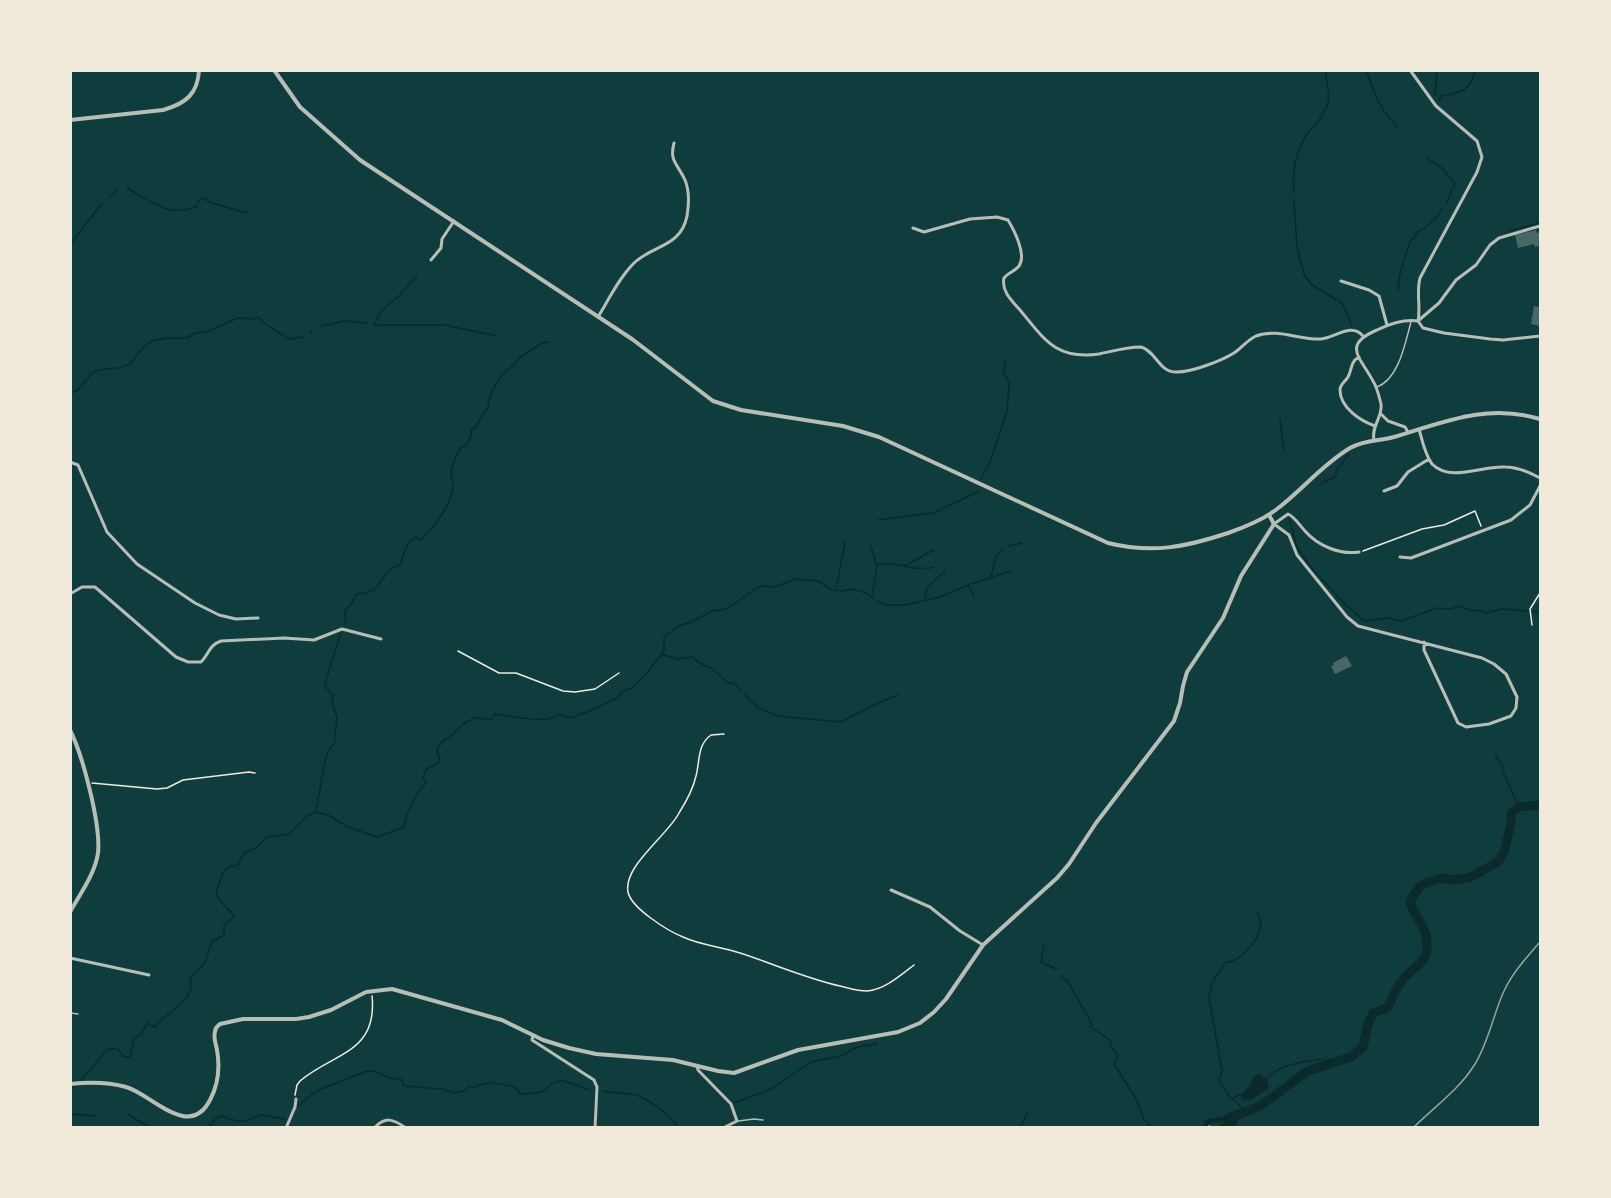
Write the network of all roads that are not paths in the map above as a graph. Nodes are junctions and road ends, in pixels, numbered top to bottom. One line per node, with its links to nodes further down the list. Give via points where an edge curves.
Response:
1 (199, 70): 4 (street, via 194,92 176,106)
2 (274, 70): 6 (street, via 300,107 360,160)
3 (1410, 70): 13 (street, via 1436,106 1476,141 1482,157 1420,278)
4 (70, 120)
5 (674, 142): 11 (street, via 673,162 685,180 689,196 685,225 679,236 634,263)
6 (454, 221): 9 (street); 11 (street)
7 (1540, 226): 13 (street, via 1499,238)
8 (914, 228): 15 (street, via 924,232 966,220 1008,220 1022,256 1018,267 1004,278 1004,289 1050,343 1069,355 1140,347 1148,350 1166,370 1180,372 1230,355 1256,336 1318,339 1350,330)
9 (431, 260)
10 (1341, 281): 14 (street, via 1379,296)
11 (598, 317): 30 (street, via 718,403 843,426 879,437 1108,543 1133,548 1185,546)
12 (1411, 321): 13 (street); 14 (street); 18 (lane, via 1393,373 1387,382)
13 (1418, 321): 16 (street, via 1424,328 1444,333 1490,339)
14 (1388, 325): 15 (street)
15 (1363, 336): 17 (street, via 1357,346)
16 (1540, 336)
17 (1359, 357): 18 (street); 21 (street, via 1340,391 1354,414)
18 (1376, 387): 19 (street)
19 (1381, 414): 21 (street); 23 (street)
20 (1540, 419): 22 (street, via 1506,413 1476,414)
21 (1375, 426): 24 (street)
22 (1419, 429): 23 (street); 25 (street)
23 (1408, 432): 24 (street)
24 (1374, 440): 30 (street, via 1344,452)
25 (1429, 459): 27 (street, via 1447,472 1504,466); 29 (street, via 1408,472 1392,490)
26 (70, 462): 35 (street, via 78,465 107,532 137,564 219,615)
27 (1540, 478)
28 (1540, 486): 33 (street, via 1530,505 1518,515 1411,558)
29 (1384, 491)
30 (1269, 515): 31 (street)
31 (1274, 524): 32 (street, via 1288,514 1309,536 1329,549); 37 (street, via 1289,535 1297,555 1353,622 1365,629); 41 (street, via 1241,576 1223,618 1187,672 1179,709 1168,729 1069,864)
32 (1359, 552)
33 (1400, 557)
34 (70, 594): 36 (street, via 82,587 94,587 176,657 195,663 201,662 220,641 314,640 342,629)
35 (258, 618)
36 (381, 639)
37 (1424, 642): 37 (street, via 1424,650 1458,723 1466,727 1511,716 1517,697 1511,682 1494,664)
38 (70, 730): 40 (street, via 80,752 98,836 94,867)
39 (891, 890): 41 (street, via 930,907)
40 (70, 912)
41 (983, 945): 47 (street, via 946,999 910,1028 782,1054 739,1072)
42 (70, 958): 43 (street)
43 (149, 975)
44 (70, 1013): 45 (lane)
45 (78, 1014)
46 (533, 1035): 47 (street, via 596,1054); 48 (street, via 502,1020 406,992 370,990 309,1017 243,1019 220,1024 214,1034 218,1063 215,1089 206,1106 190,1115 167,1111 126,1087); 55 (street, via 534,1043 594,1080)
47 (696, 1065): 51 (street, via 733,1107)
48 (70, 1084)
49 (296, 1099): 52 (street)
50 (763, 1120): 51 (lane)
51 (737, 1121): 56 (street)
52 (286, 1128)
53 (374, 1128): 54 (street, via 388,1118)
54 (406, 1128)
55 (595, 1128)
56 (723, 1128)

